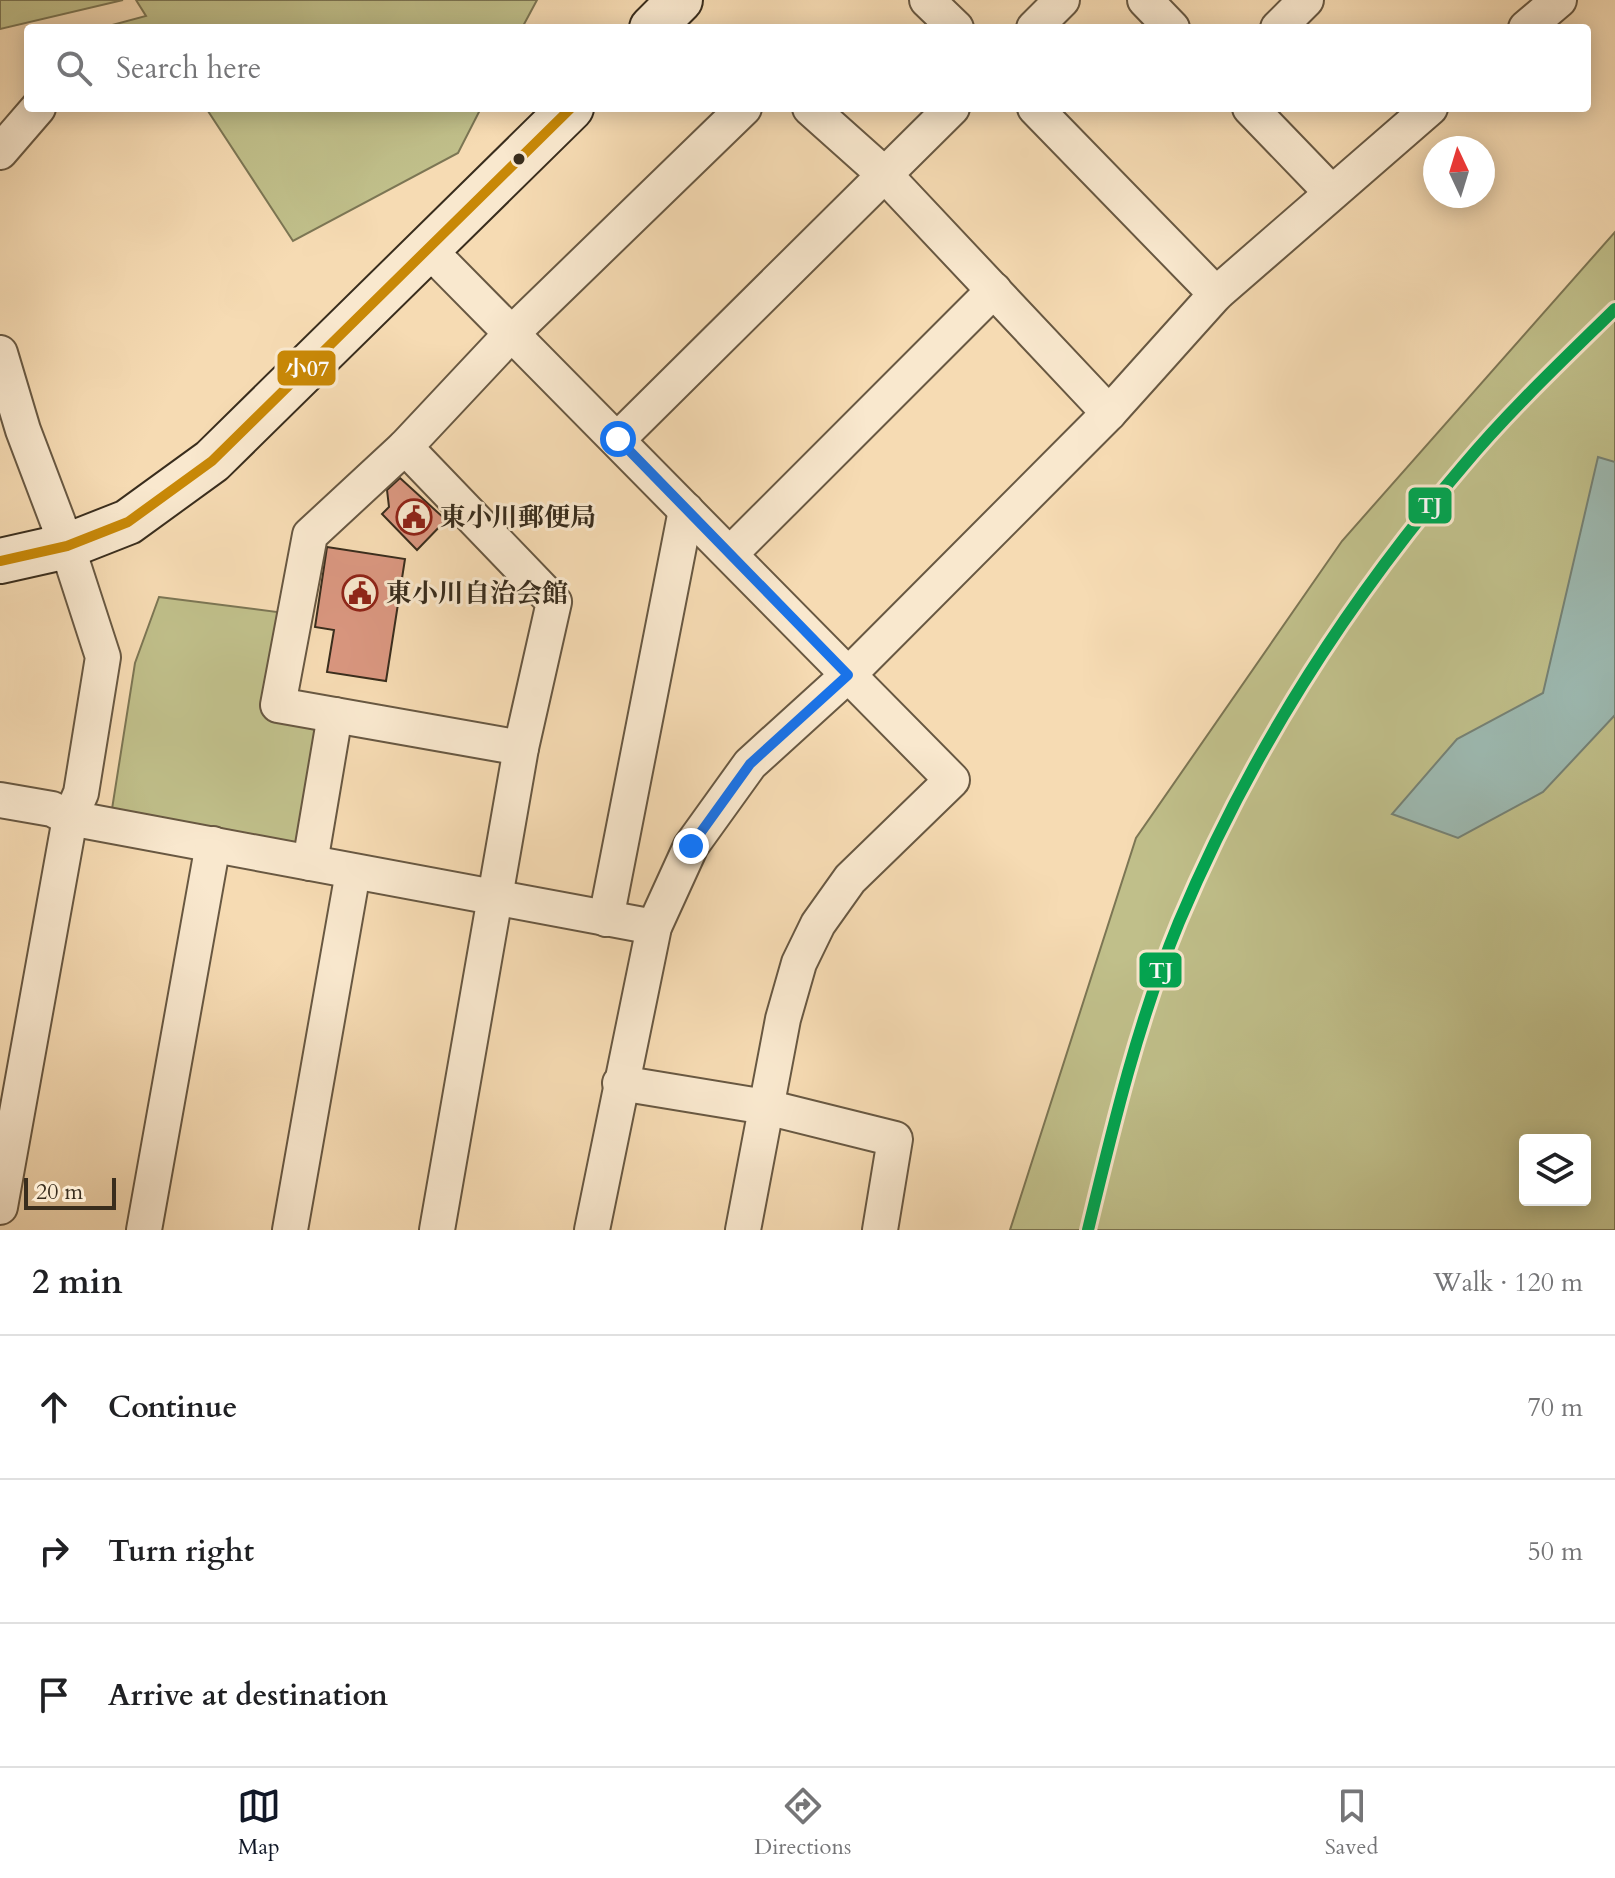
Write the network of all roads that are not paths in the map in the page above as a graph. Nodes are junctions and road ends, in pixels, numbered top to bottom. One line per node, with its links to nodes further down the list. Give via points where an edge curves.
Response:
1 (680, 0): 7 (street)
2 (927, 0): 8 (street)
3 (1062, 0): 9 (street)
4 (1145, 0): 10 (street)
5 (1306, 0): 11 (street)
6 (1559, 0): 12 (street)
7 (656, 24)
8 (952, 24)
9 (1038, 24)
10 (1168, 24)
11 (1282, 24)
12 (1531, 24)
13 (35, 112): 21 (street)
14 (567, 112): 24 (street)
15 (740, 112): 27 (street)
16 (814, 112): 22 (street)
17 (948, 112): 22 (street)
18 (1039, 112): 26 (street)
19 (1254, 112): 23 (street)
20 (1425, 112): 23 (street)
21 (0, 152)
22 (885, 175): 25 (street); 31 (street)
23 (1331, 192): 26 (street)
24 (428, 249): 27 (street); 34 (street, via 212,461 128,522)
25 (994, 290): 29 (street); 35 (street)
26 (1216, 294): 29 (street)
27 (511, 334): 31 (street); 32 (street)
28 (0, 353): 30 (street)
29 (1109, 413): 37 (street)
30 (12, 432): 34 (street)
31 (618, 439): 33 (street)
32 (405, 447): 38 (street, via 310,535 278,705); 39 (street, via 554,602)
33 (686, 510): 35 (street); 46 (street)
34 (67, 546): 36 (street); 41 (street, via 103,657 81,793)
35 (730, 554): 37 (street)
36 (0, 561)
37 (848, 675): 47 (street, via 750,764 691,846); 49 (street, via 952,780 850,879 818,924 799,963 783,1019)
38 (335, 715): 39 (street); 43 (street)
39 (521, 748): 45 (street)
40 (0, 800): 41 (street, via 52,809)
41 (70, 818): 42 (street); 50 (street)
42 (213, 844): 43 (street); 51 (street)
43 (310, 863): 44 (street)
44 (353, 872): 45 (street); 52 (street)
45 (494, 898): 46 (street); 53 (street)
46 (606, 919): 47 (street)
47 (654, 927): 48 (street)
48 (620, 1083): 49 (street); 54 (street)
49 (766, 1107): 55 (street); 56 (street, via 895,1139)
50 (0, 1207)
51 (144, 1230)
52 (290, 1230)
53 (437, 1230)
54 (592, 1230)
55 (743, 1230)
56 (880, 1230)

